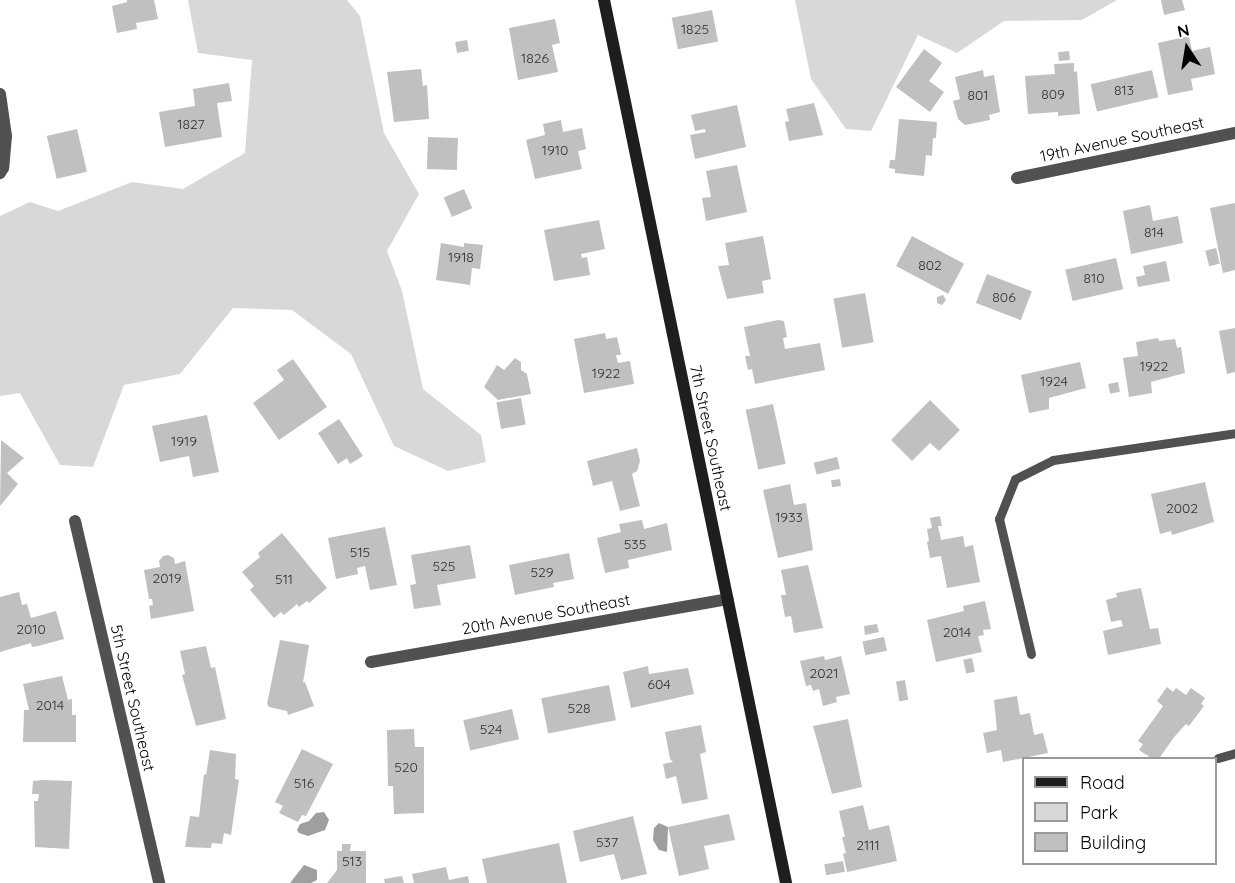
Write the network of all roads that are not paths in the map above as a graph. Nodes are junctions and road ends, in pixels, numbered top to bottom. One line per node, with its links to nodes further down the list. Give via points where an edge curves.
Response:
1 (604, 0): 8 (street, 7th Street Southeast)
2 (0, 94): 4 (street, via 6,136)
3 (1235, 133): 5 (street, 19th Avenue Southeast)
4 (0, 173)
5 (1017, 178)
6 (1235, 433): 9 (lane, via 1053,460 1016,479 999,519)
7 (75, 521): 13 (street, 5th Street Southeast)
8 (727, 599): 10 (street, 20th Avenue Southeast); 14 (street, 7th Street Southeast)
9 (1031, 654)
10 (371, 662)
11 (1235, 753): 12 (lane)
12 (1218, 758)
13 (159, 883)
14 (786, 883)

